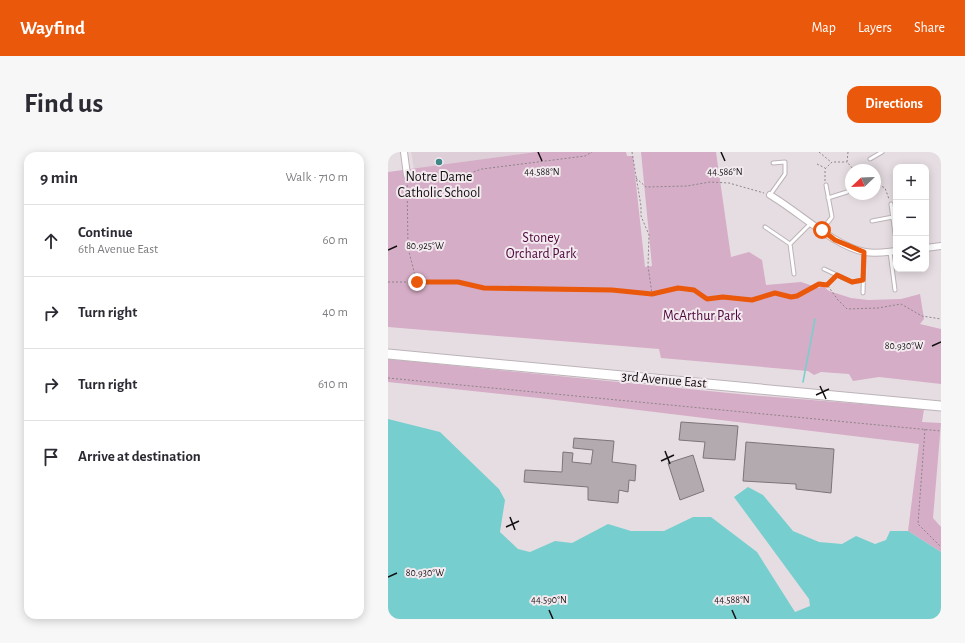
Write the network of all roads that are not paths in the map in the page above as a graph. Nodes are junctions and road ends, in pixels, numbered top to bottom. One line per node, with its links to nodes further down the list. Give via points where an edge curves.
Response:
1 (404, 152): 5 (street)
2 (882, 152): 3 (lane)
3 (870, 159)
4 (773, 162): 8 (lane, via 785,162 785,174)
5 (407, 175)
6 (826, 184): 9 (lane)
7 (845, 193): 9 (lane)
8 (770, 195): 13 (street)
9 (828, 198): 15 (lane, via 832,217)
10 (891, 204): 11 (lane)
11 (893, 217): 12 (lane)
12 (872, 221)
13 (811, 222): 15 (street); 16 (lane)
14 (765, 227): 16 (lane)
15 (822, 230): 19 (street, via 835,240)
16 (790, 244): 23 (lane)
17 (941, 246): 18 (street)
18 (929, 248)
19 (864, 252): 20 (street); 24 (lane)
20 (893, 252)
21 (824, 270): 24 (lane, via 852,282)
22 (894, 272): 25 (lane)
23 (794, 274)
24 (863, 280): 26 (lane)
25 (895, 290)
26 (863, 293)
27 (388, 354): 28 (main road, 3rd Avenue East)
28 (941, 406)

